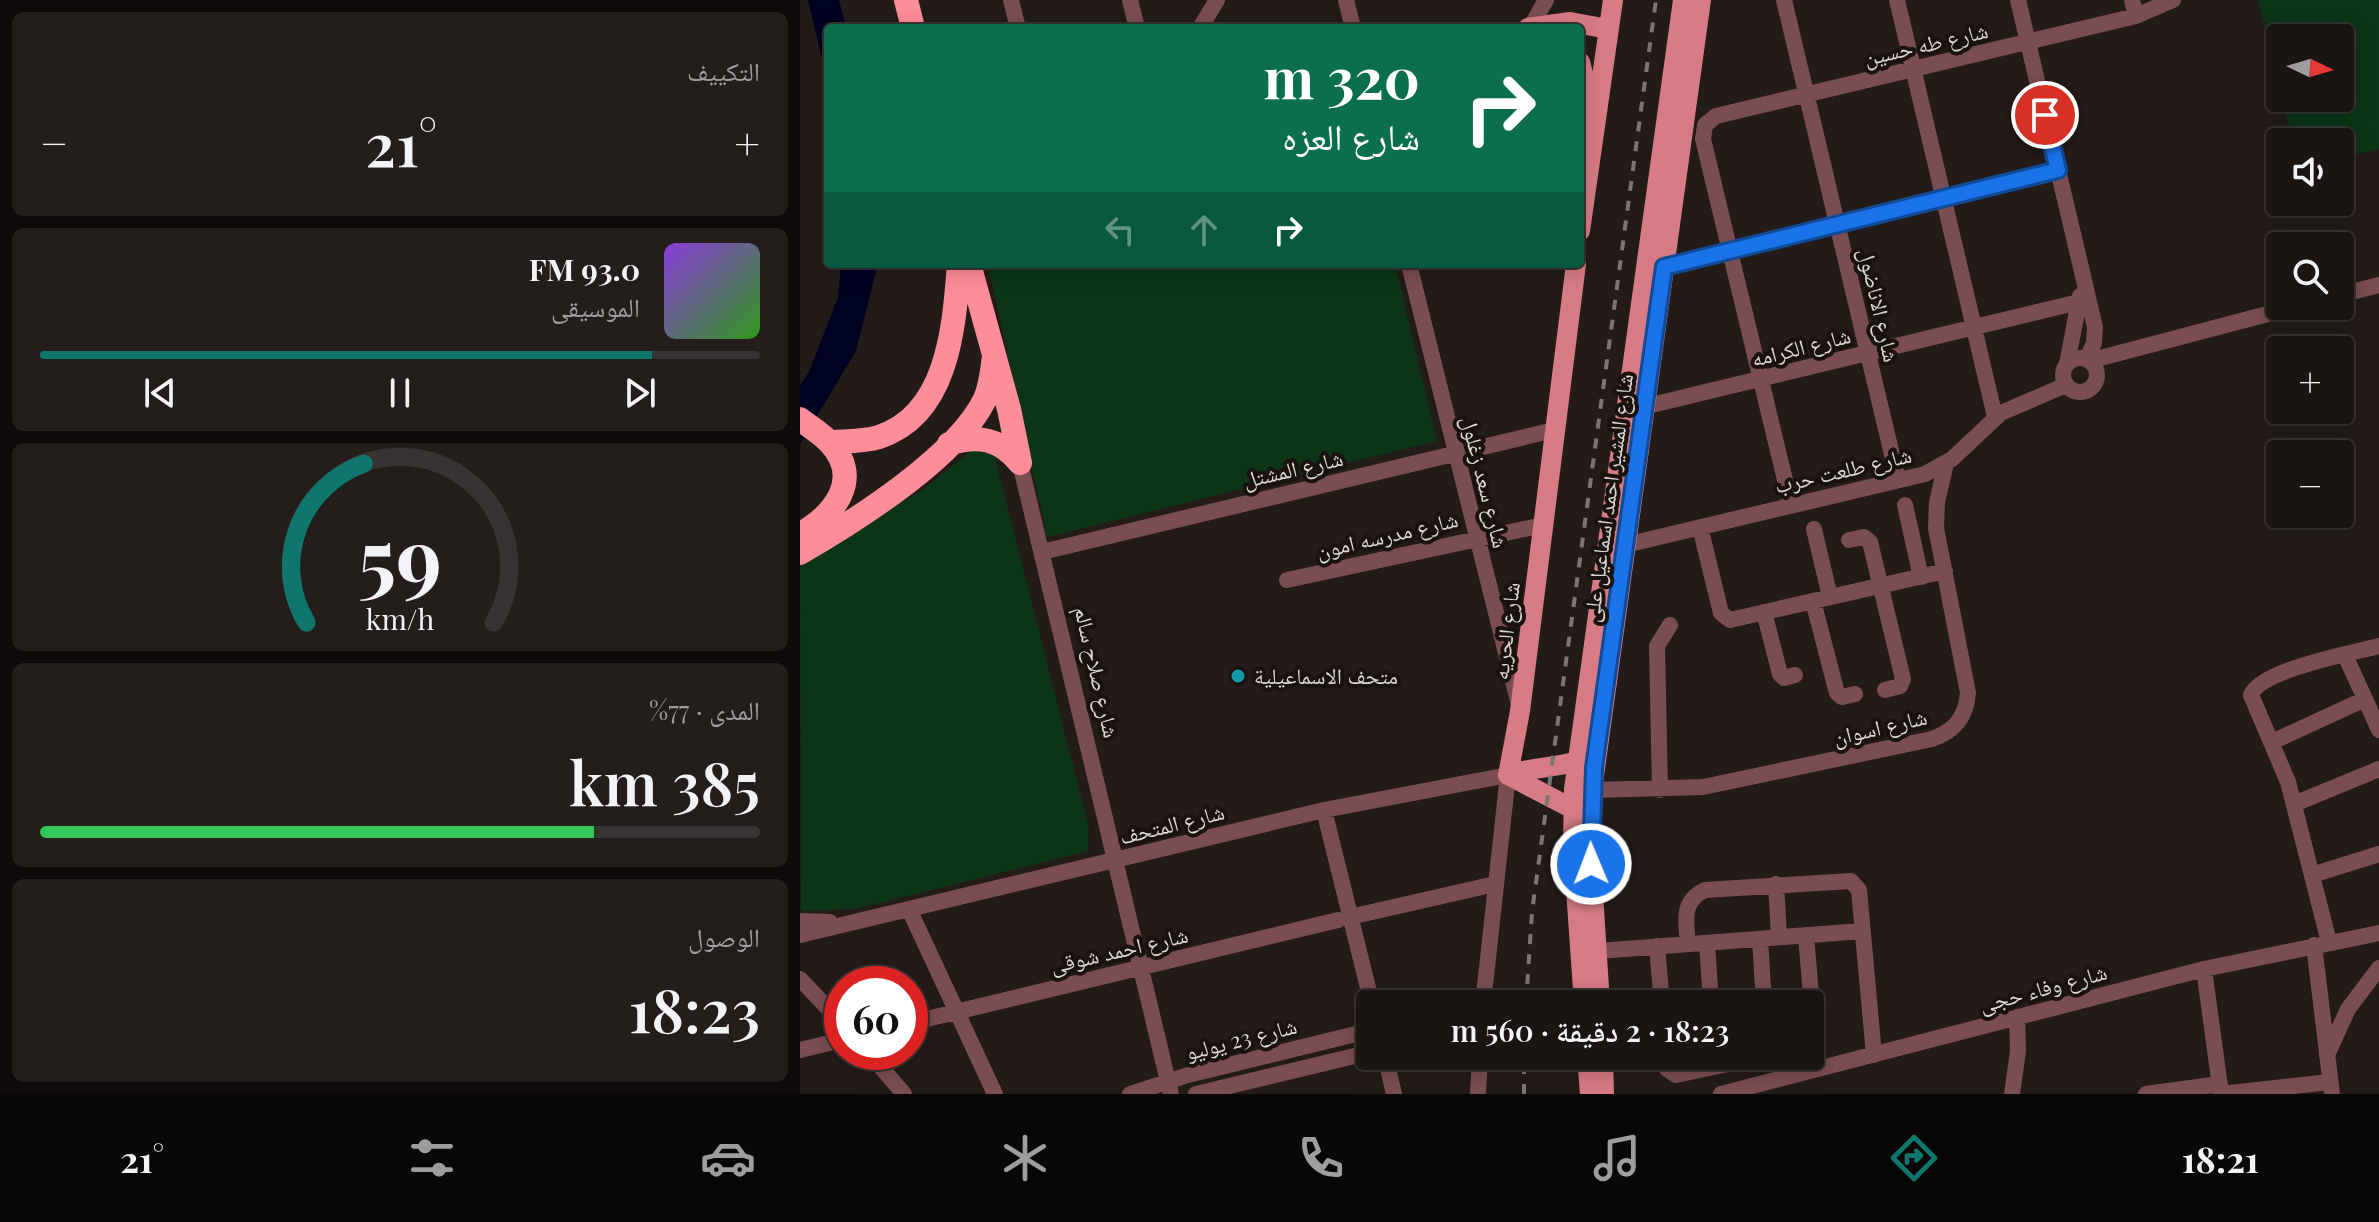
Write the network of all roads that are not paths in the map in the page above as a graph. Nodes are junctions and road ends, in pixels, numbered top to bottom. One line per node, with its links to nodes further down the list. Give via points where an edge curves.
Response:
1 (906, 0): 15 (highway)
2 (1011, 0): 16 (street)
3 (1130, 0): 17 (street)
4 (1217, 0): 18 (street)
5 (1346, 0): 19 (street)
6 (1546, 0): 20 (street)
7 (1683, 0): 37 (main road, شارع المشير احمد اسماعيل على)
8 (1701, 0): 37 (main road, شارع المشير احمد اسماعيل على)
9 (1784, 0): 26 (street, شارع الاناضول)
10 (1897, 0): 24 (street)
11 (2018, 0): 23 (street)
12 (2173, 0): 14 (street, شارع طه حسين)
13 (1612, 2): 22 (main road)
14 (2134, 8): 23 (street, شارع طه حسين)
15 (912, 24)
16 (1017, 24)
17 (1136, 24)
18 (1202, 24)
19 (1352, 24)
20 (1531, 24)
21 (1584, 26): 22 (main road)
22 (1608, 29): 27 (main road)
23 (2028, 42): 24 (street, شارع طه حسين); 28 (street)
24 (1913, 70): 26 (street, شارع طه حسين); 30 (street)
25 (1584, 78): 27 (main road)
26 (1806, 95): 31 (street, شارع الاناضول); 32 (street, شارع طه حسين, via 1712,118 1705,125 1703,139)
27 (1595, 121): 29 (main road)
28 (2058, 170): 30 (street); 38 (street)
29 (1584, 197)
30 (1943, 198): 31 (street); 43 (street)
31 (1837, 224): 32 (street); 44 (street, شارع الاناضول)
32 (1730, 251): 37 (street); 48 (street)
33 (958, 268): 54 (highway, via 943,365 927,402 879,437)
34 (970, 268): 45 (highway, شارع صلاح سالم)
35 (1414, 268): 56 (street, شارع سعد زغلول)
36 (1575, 268): 53 (main road, شارع الحريه)
37 (1655, 269): 50 (main road, شارع المشير احمد اسماعيل على)
38 (2083, 279): 41 (street); 46 (street, via 2096,332)
39 (2379, 285): 40 (street)
40 (2354, 291)
41 (2079, 302): 43 (street, شارع الكرامه); 47 (street)
42 (2266, 314): 46 (street)
43 (1974, 328): 44 (street, شارع الكرامه); 51 (street)
44 (1868, 354): 48 (street, شارع الكرامه); 59 (street, شارع الاناضول)
45 (994, 356): 55 (highway, via 986,397); 57 (highway, شارع صلاح سالم)
46 (2088, 360): 47 (street, via 2076,358); 49 (street, via 2097,374 2090,388 2075,391)
47 (2067, 364): 49 (street)
48 (1761, 380): 50 (street, شارع الكرامه); 60 (street)
49 (2066, 385): 51 (street, شارع طلعت حرب)
50 (1635, 410): 68 (main road, شارع المشير احمد اسماعيل على)
51 (1995, 417): 58 (street, شارع طلعت حرب)
52 (800, 419): 54 (highway)
53 (1554, 430): 56 (street, شارع المشتل); 62 (main road, شارع الحريه)
54 (828, 441): 65 (highway, via 844,467 843,493 828,516)
55 (949, 444): 57 (highway, via 980,438 996,442); 70 (highway, via 892,494)
56 (1455, 454): 66 (street, شارع سعد زغلول); 69 (street, شارع المشتل)
57 (1020, 463): 69 (street, شارع صلاح سالم)
58 (1946, 463): 59 (street, شارع طلعت حرب); 71 (street, شارع اسوان, via 1936,515)
59 (1898, 480): 60 (street, شارع طلعت حرب)
60 (1791, 505): 63 (street, شارع طلعت حرب)
61 (1905, 505): 72 (street)
62 (1543, 525): 66 (street, شارع مدرسه امون); 85 (main road, شارع الحريه)
63 (1700, 527): 68 (street, شارع طلعت حرب); 77 (street, via 1723,617)
64 (1814, 529): 75 (street)
65 (800, 534)
66 (1477, 538): 73 (street, شارع مدرسه امون); 85 (street, شارع سعد زغلول)
67 (1849, 540): 74 (street, via 1869,540)
68 (1616, 547): 88 (main road, شارع المشير احمد اسماعيل على); 91 (main road, شارع المشير احمد اسماعيل على)
69 (1042, 552): 97 (street, شارع صلاح سالم)
70 (800, 553)
71 (1945, 571): 72 (street); 92 (street, شارع اسوان, via 1968,693 1964,714 1951,730 1932,739 1713,785)
72 (1921, 577): 74 (street)
73 (1287, 580)
74 (1880, 586): 75 (street); 82 (street, via 1903,679 1900,686)
75 (1830, 597): 76 (street)
76 (1813, 601): 77 (street); 83 (street, via 1837,693)
77 (1764, 612): 81 (street, via 1780,674)
78 (1670, 625): 92 (street, via 1657,646)
79 (2379, 646): 80 (street)
80 (2345, 655): 84 (street); 87 (street, via 2258,684 2251,695 2253,704)
81 (1795, 675)
82 (1885, 690)
83 (1855, 694)
84 (2363, 700): 86 (street); 87 (street)
85 (1520, 711): 90 (main road, شارع الحريه)
86 (2378, 728)
87 (2272, 742): 93 (street)
88 (1578, 761): 90 (main road); 94 (main road, شارع المشير احمد اسماعيل على)
89 (2379, 769): 93 (street)
90 (1508, 775): 94 (main road); 95 (street, شارع المتحف); 99 (street, شارع الحريه)
91 (1592, 790): 92 (street, شارع اسوان); 115 (main road, شارع المشير احمد اسماعيل على, via 1590,846)
92 (1660, 790)
93 (2294, 804): 98 (street)
94 (1573, 809): 122 (main road, شارع المشير احمد اسماعيل على)
95 (1324, 810): 97 (street, شارع المتحف); 102 (street)
96 (2379, 854): 98 (street)
97 (1116, 860): 101 (street, شارع المتحف); 116 (street, شارع صلاح سالم)
98 (2312, 875): 113 (street)
99 (1495, 884): 102 (street, شارع احمد شوقى); 121 (street, شارع الحريه)
100 (1776, 884): 105 (street, via 1851,881 1859,890); 109 (street); 112 (street, via 1699,892 1685,910)
101 (909, 909): 104 (street, شارع المتحف); 129 (street)
102 (1344, 919): 116 (street, شارع احمد شوقى); 120 (street)
103 (800, 921): 104 (street, شارع المتحف)
104 (848, 923): 107 (street, شارع المتحف)
105 (1862, 931): 108 (street); 137 (street)
106 (2379, 933): 113 (street, شارع وفاء حجى)
107 (800, 935)
108 (1806, 935): 109 (street); 127 (street)
109 (1779, 937): 110 (street)
110 (1760, 939): 111 (street); 126 (street)
111 (1707, 943): 112 (street); 125 (street)
112 (1688, 944): 114 (street)
113 (2322, 944): 118 (street, شارع وفاء حجى); 138 (street)
114 (1657, 946): 115 (street); 124 (street)
115 (1598, 951): 123 (main road, شارع المشير احمد اسماعيل على)
116 (1142, 968): 129 (street, شارع احمد شوقى); 145 (street, شارع صلاح سالم)
117 (2379, 968): 138 (street, via 2348,1009)
118 (2204, 969): 130 (street, شارع وفاء حجى); 147 (street)
119 (800, 979): 128 (street)
120 (1367, 990)
121 (1483, 990)
122 (1583, 990)
123 (1599, 990)
124 (1661, 990)
125 (1710, 990)
126 (1763, 990)
127 (1811, 990)
128 (824, 1004)
129 (957, 1011): 131 (street, شارع احمد شوقى); 149 (street)
130 (2017, 1017): 137 (street, شارع وفاء حجى); 157 (street)
131 (928, 1018)
132 (1356, 1034): 135 (street, شارع 23 يوليو)
133 (824, 1044): 134 (street)
134 (800, 1050)
135 (1272, 1054): 144 (street); 145 (street, شارع 23 يوليو)
136 (1356, 1055): 144 (street, شارع 23 يوليو)
137 (1874, 1055): 156 (street, شارع وفاء حجى)
138 (2327, 1056): 146 (street)
139 (883, 1070): 148 (street)
140 (1388, 1070): 152 (street)
141 (1479, 1070): 153 (street)
142 (1588, 1070): 154 (main road)
143 (1603, 1070): 155 (main road)
144 (1276, 1073): 151 (street, شارع 23 يوليو)
145 (1170, 1088): 150 (street, شارع 23 يوليو)
146 (2331, 1088): 147 (street)
147 (2221, 1091): 158 (street)
148 (904, 1094)
149 (995, 1094)
150 (1130, 1094)
151 (1196, 1094)
152 (1394, 1094)
153 (1478, 1094)
154 (1590, 1094)
155 (1604, 1094)
156 (1721, 1094)
157 (2012, 1094)
158 (2146, 1094)

